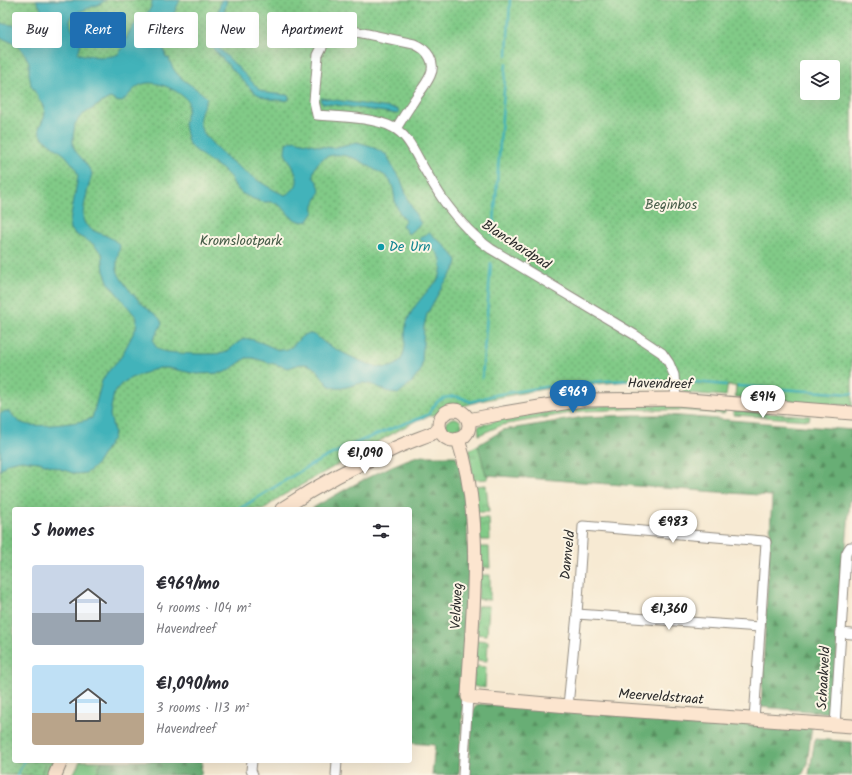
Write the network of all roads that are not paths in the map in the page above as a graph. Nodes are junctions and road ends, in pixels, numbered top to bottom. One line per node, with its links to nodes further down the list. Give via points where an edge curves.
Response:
1 (396, 129): 1 (street, Blanchardpad, via 372,121 317,115 314,101 318,55 327,40 347,31 418,46 425,50 432,66 430,76); 2 (street, Blanchardpad, via 409,143 451,210 476,237 662,353 674,374)
2 (676, 399): 3 (street, Havendreef); 4 (street, Havendreef, via 581,400)
3 (852, 413)
4 (468, 420): 5 (street, via 462,412 452,410 443,415 439,424); 6 (street, via 466,434)
5 (440, 430): 6 (street, via 445,437); 7 (street, via 354,467)
6 (458, 439): 13 (street, Veldweg, via 473,518 474,588)
7 (285, 507)
8 (852, 547): 11 (street, Schaakveld, via 846,554)
9 (577, 614): 10 (street); 10 (street, Damveld, via 583,526 766,542); 14 (street, Damveld)
10 (760, 627): 15 (street, Damveld)
11 (841, 633): 12 (street, Schaakveld); 16 (street, Schaakveld)
12 (852, 634)
13 (468, 697): 14 (street, Meerveldstraat); 24 (street, Veldweg)
14 (568, 706): 15 (street, Meerveldstraat)
15 (754, 719): 16 (street, Meerveldstraat)
16 (835, 725): 17 (street, Meerveldstraat)
17 (852, 726)
18 (60, 763): 21 (street)
19 (252, 763): 22 (street)
20 (337, 763): 23 (street)
21 (55, 775)
22 (253, 775)
23 (336, 775)
24 (462, 775)

